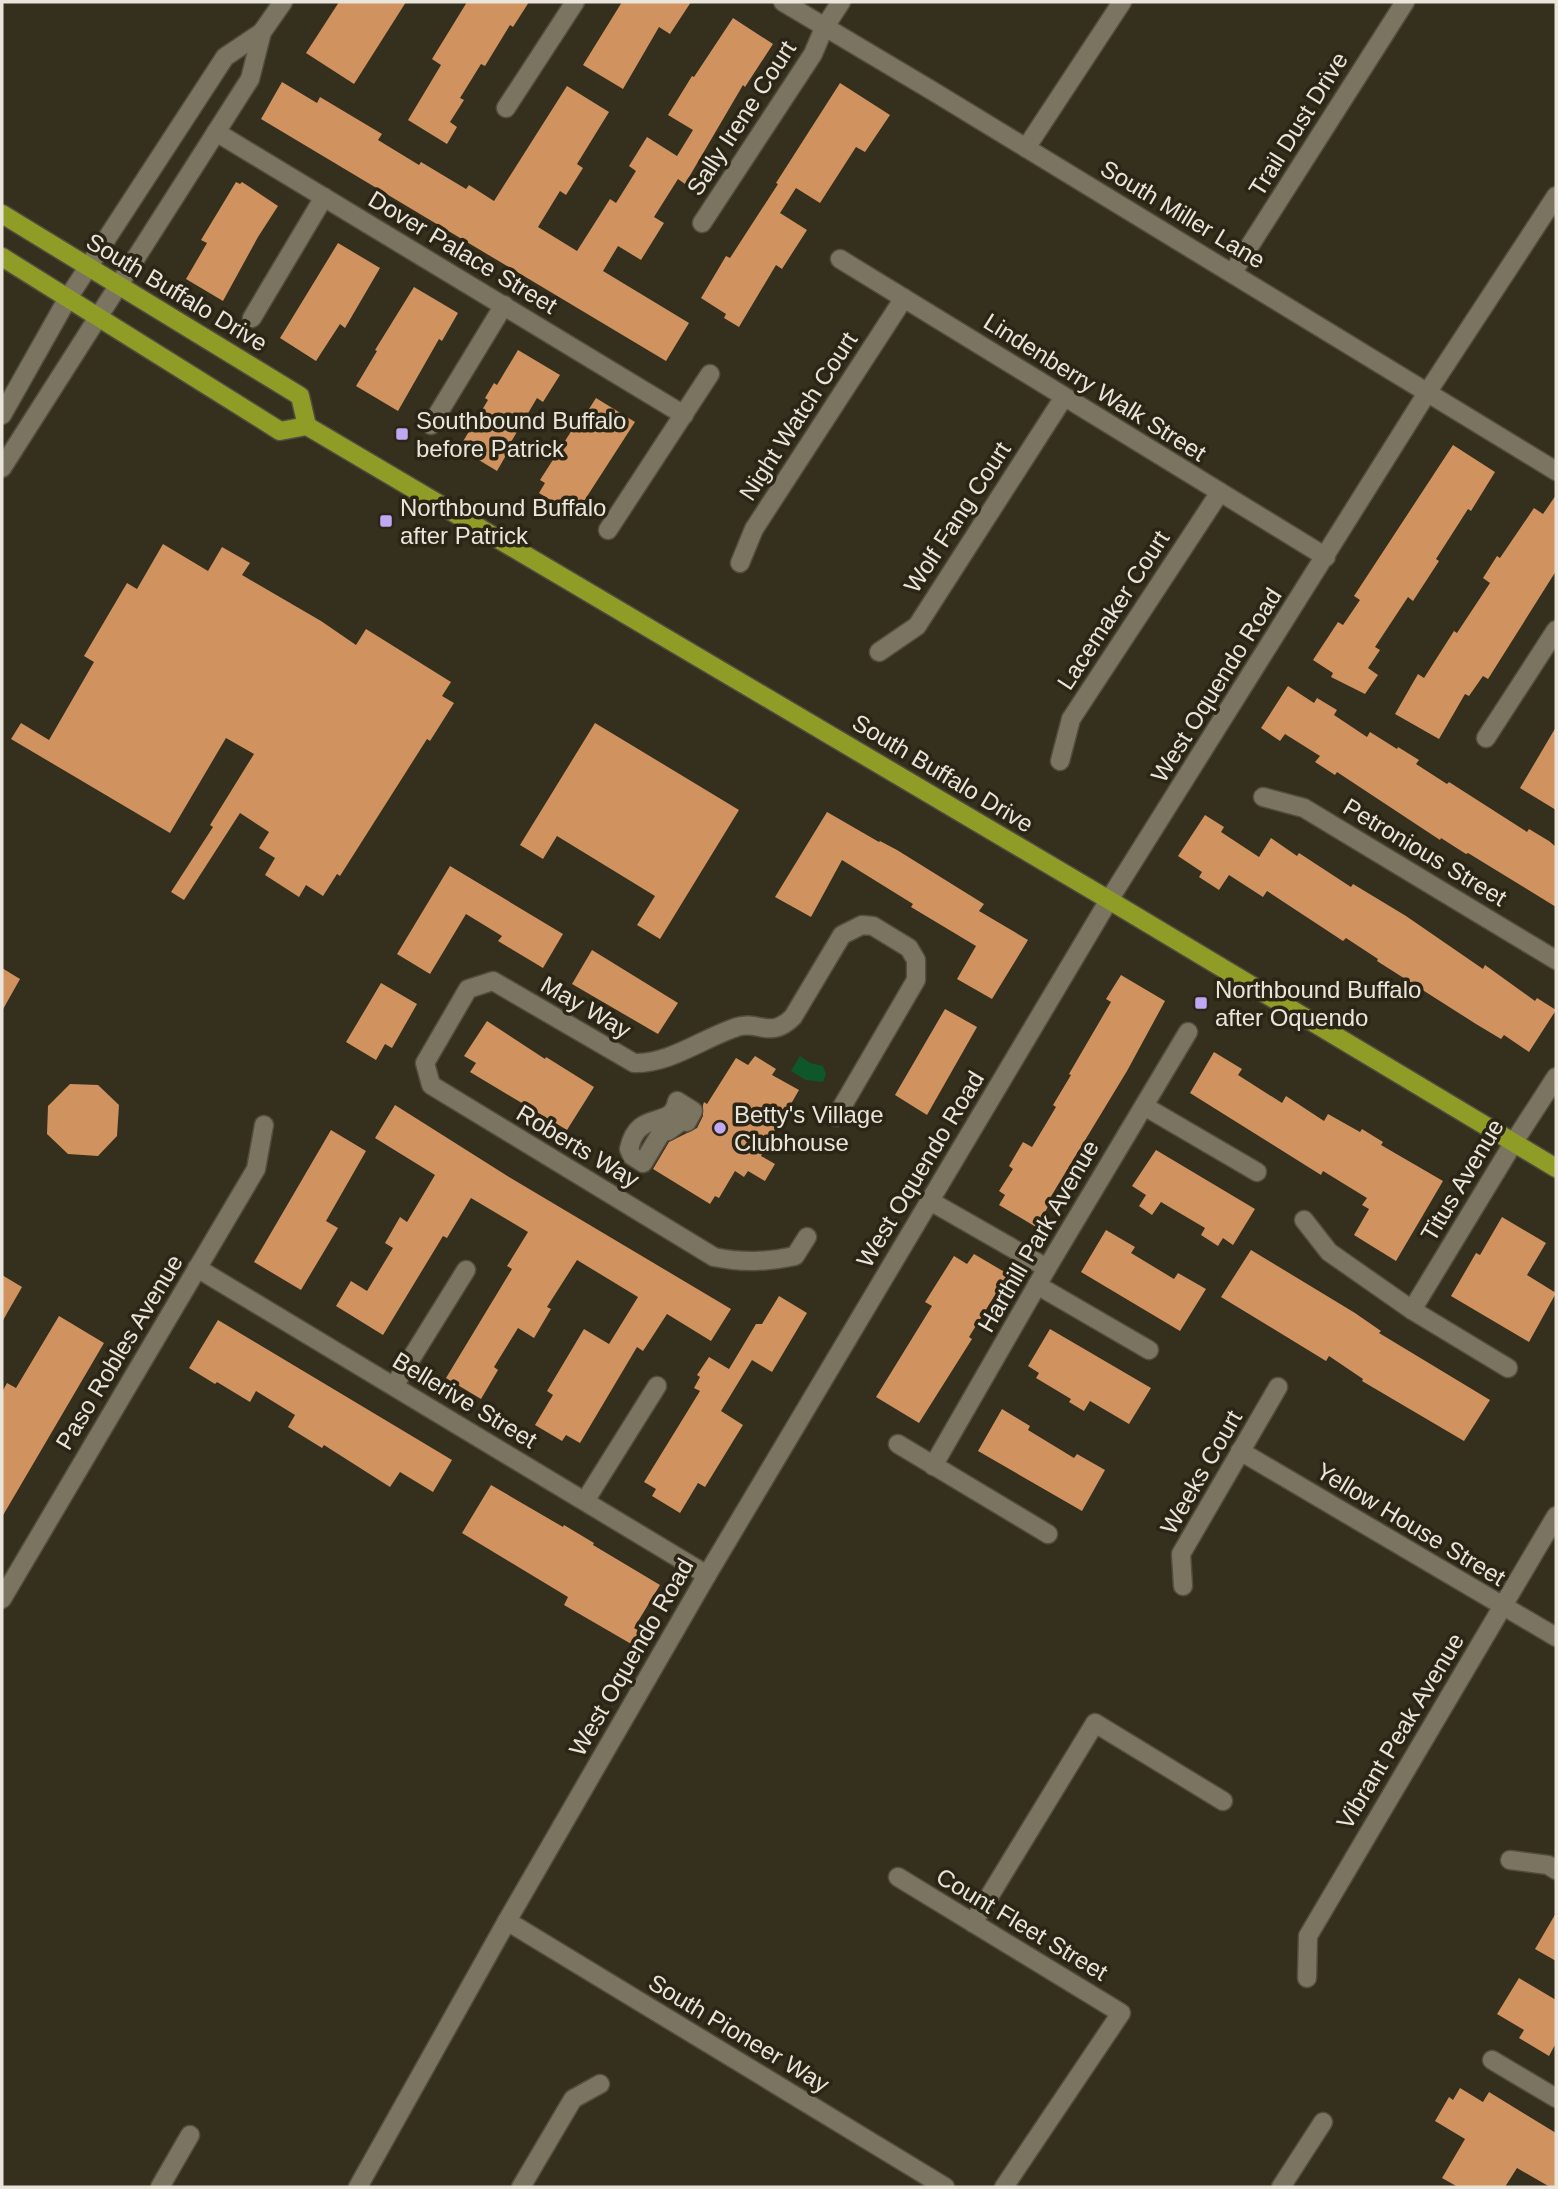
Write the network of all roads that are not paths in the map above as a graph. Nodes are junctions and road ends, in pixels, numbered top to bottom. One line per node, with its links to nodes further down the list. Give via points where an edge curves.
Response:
1 (283, 2): 8 (street)
2 (575, 2): 9 (street)
3 (783, 2): 7 (street, South Miller Lane)
4 (841, 2): 7 (street, Sally Irene Court)
5 (1122, 2): 11 (street)
6 (1405, 2): 19 (street, Trail Dust Drive)
7 (824, 28): 11 (street, South Miller Lane); 15 (street, Sally Irene Court, via 813,54)
8 (262, 32): 10 (street, via 250,79); 18 (street, via 225,57)
9 (506, 108)
10 (216, 132): 13 (street, Dover Palace Street); 20 (street)
11 (1026, 148): 19 (street, South Miller Lane)
12 (1556, 196): 27 (street, West Oquendo Road)
13 (324, 197): 23 (street, Dover Palace Street); 25 (street)
14 (2, 214): 18 (main road, South Buffalo Drive)
15 (702, 223)
16 (2, 257): 21 (main road)
17 (840, 259): 22 (street, Lindenberry Walk Street)
18 (88, 267): 20 (main road, South Buffalo Drive); 21 (street)
19 (1233, 272): 27 (street, South Miller Lane)
20 (118, 285): 24 (street); 32 (main road, South Buffalo Drive, via 300,396)
21 (68, 298): 24 (main road); 29 (street)
22 (904, 298): 28 (street, Lindenberry Walk Street); 38 (street, Night Watch Court, via 754,529)
23 (504, 304): 30 (street, Dover Palace Street); 31 (street)
24 (98, 317): 32 (main road, via 280,431); 33 (street)
25 (252, 318)
26 (710, 374): 30 (street)
27 (1427, 393): 34 (street, South Miller Lane); 37 (street, West Oquendo Road)
28 (1064, 397): 35 (street, Lindenberry Walk Street); 40 (street, Wolf Fang Court, via 917,626)
29 (2, 415)
30 (684, 415): 36 (street)
31 (431, 425)
32 (307, 426): 44 (main road, South Buffalo Drive)
33 (2, 468)
34 (1556, 471)
35 (1220, 492): 37 (street, Lindenberry Walk Street); 42 (street, Lacemaker Court, via 1071,719)
36 (608, 530)
37 (1326, 557): 44 (street, West Oquendo Road)
38 (740, 563)
39 (1556, 630): 41 (street)
40 (879, 652)
41 (1486, 738)
42 (1060, 761)
43 (1263, 797): 45 (street, Petronious Street, via 1304,808)
44 (1109, 900): 52 (main road, South Buffalo Drive); 55 (street, West Oquendo Road)
45 (1556, 960)
46 (479, 985): 50 (street, May Way, via 493,981 634,1063 651,1064 740,1026 767,1030 785,1025 842,935 862,925 873,926 909,948 916,960 916,980); 57 (street, Roberts Way, via 468,989 425,1063 431,1085 714,1257 768,1262 795,1256)
47 (1188, 1032): 49 (street, Harthill Park Avenue)
48 (1556, 1077): 52 (street, Titus Avenue)
49 (1144, 1106): 54 (street); 59 (street, Harthill Park Avenue)
50 (836, 1117)
51 (264, 1125): 58 (street, Paso Robles Avenue, via 256,1169)
52 (1514, 1142): 53 (main road, South Buffalo Drive); 62 (street, Titus Avenue)
53 (1555, 1166)
54 (1257, 1172)
55 (930, 1201): 59 (street); 74 (street, West Oquendo Road)
56 (1304, 1220): 62 (street, via 1329,1252)
57 (807, 1237)
58 (197, 1268): 65 (street, Bellerive Street); 76 (street, Paso Robles Avenue)
59 (1047, 1268): 61 (street, Harthill Park Avenue)
60 (466, 1270): 65 (street)
61 (1037, 1285): 63 (street); 70 (street, Harthill Park Avenue)
62 (1412, 1310): 64 (street)
63 (1149, 1350)
64 (1508, 1368)
65 (394, 1386): 71 (street, Bellerive Street)
66 (657, 1386): 71 (street)
67 (1278, 1387): 69 (street, Weeks Court)
68 (898, 1444): 70 (street)
69 (1240, 1451): 75 (street, Weeks Court, via 1181,1554); 77 (street, Yellow House Street)
70 (933, 1466): 73 (street)
71 (585, 1501): 74 (street, Bellerive Street)
72 (1556, 1516): 77 (street, Vibrant Peak Avenue)
73 (1048, 1534)
74 (707, 1575): 83 (street, West Oquendo Road)
75 (1183, 1586)
76 (2, 1599)
77 (1502, 1606): 78 (street, Yellow House Street); 85 (street, Vibrant Peak Avenue, via 1307,1936)
78 (1556, 1637)
79 (1223, 1801): 84 (street, via 1095,1723)
80 (1510, 1860): 81 (street)
81 (1556, 1870)
82 (898, 1877): 84 (street, Count Fleet Street)
83 (507, 1921): 92 (street, West Oquendo Road); 94 (street, South Pioneer Way)
84 (973, 1923): 95 (street, Count Fleet Street, via 1121,2013)
85 (1307, 1978)
86 (1492, 2060): 88 (street)
87 (600, 2084): 93 (street, via 573,2099)
88 (1556, 2098)
89 (1323, 2122): 96 (street)
90 (190, 2135): 91 (street)
91 (160, 2187)
92 (358, 2187)
93 (521, 2187)
94 (945, 2187)
95 (1004, 2187)
96 (1281, 2187)

